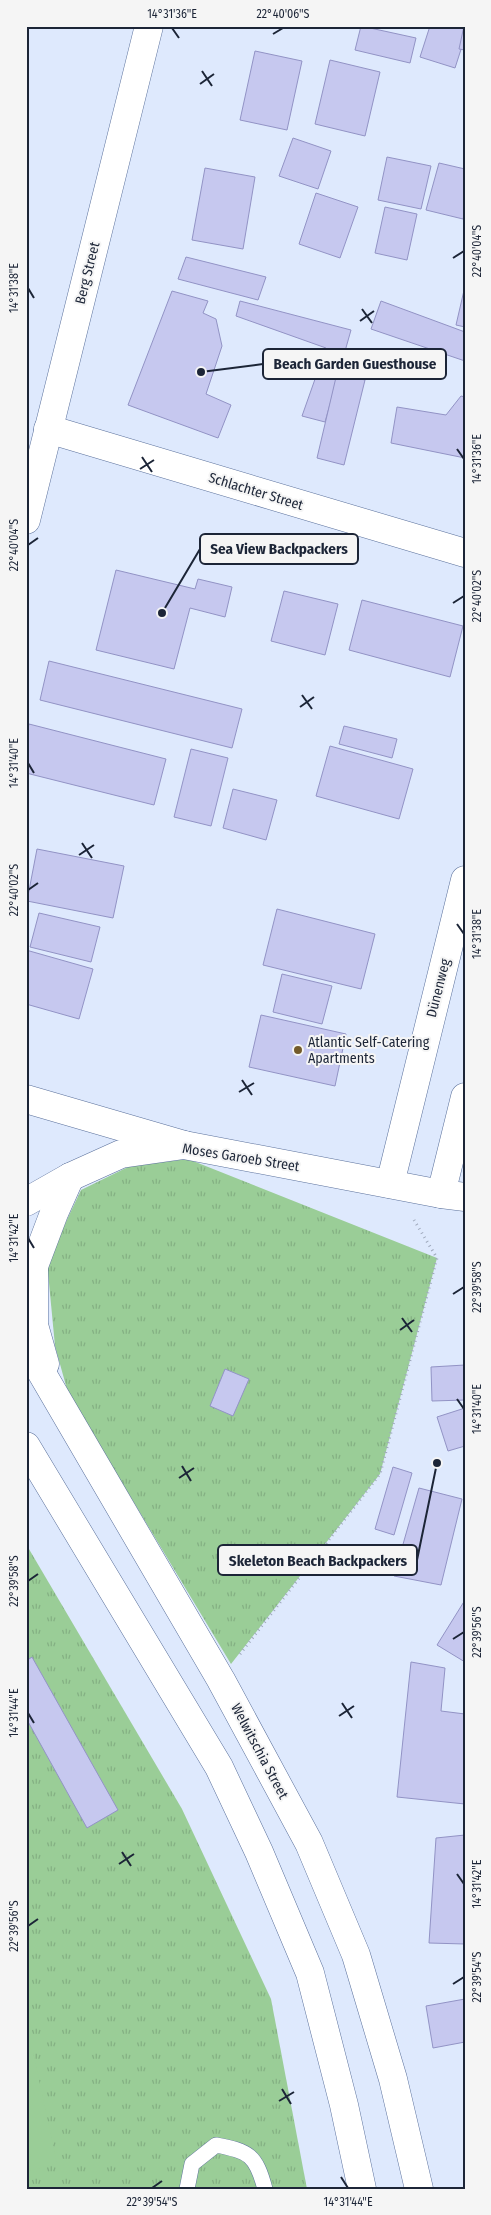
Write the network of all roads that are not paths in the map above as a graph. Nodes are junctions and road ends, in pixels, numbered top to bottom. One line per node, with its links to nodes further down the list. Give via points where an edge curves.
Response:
1 (149, 26): 2 (street, Berg Street)
2 (48, 429): 3 (street, Berg Street); 4 (street, Schlachter Street)
3 (26, 520)
4 (465, 553)
5 (465, 880): 10 (street, Dünenweg)
6 (465, 1097): 11 (street)
7 (26, 1099): 8 (street)
8 (184, 1145): 9 (street, Moses Garoeb Street, via 121,1154); 10 (street, Moses Garoeb Street)
9 (70, 1177): 12 (street, Moses Garoeb Street); 14 (street, via 34,1266 34,1325)
10 (390, 1184): 11 (street, Moses Garoeb Street)
11 (453, 1196)
12 (26, 1202)
13 (26, 1346): 14 (street, Welwitschia Street)
14 (54, 1396): 19 (street, Welwitschia Street, via 221,1680 309,1843 356,1955 393,2079)
15 (26, 1446): 18 (street, via 219,1767 259,1852 310,1973)
16 (187, 2189): 17 (lane, via 192,2164 216,2145 243,2150 260,2169)
17 (265, 2189)
18 (362, 2189)
19 (419, 2189)

